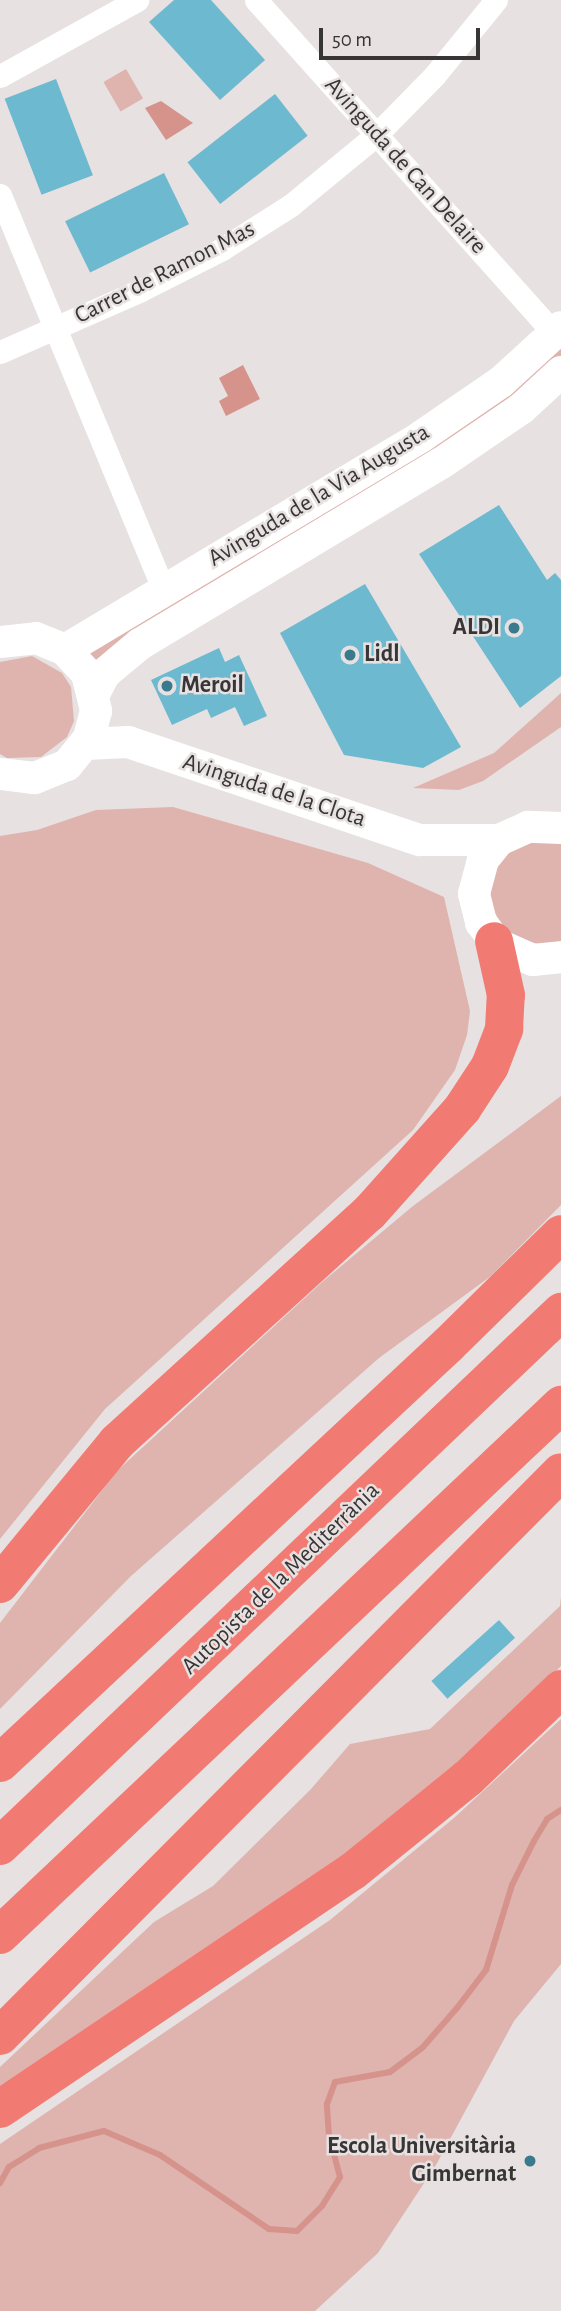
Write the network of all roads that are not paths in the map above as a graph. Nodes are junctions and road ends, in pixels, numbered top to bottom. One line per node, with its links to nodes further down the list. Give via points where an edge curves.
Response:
1 (137, 0): 4 (street)
2 (256, 0): 5 (street, Avinguda de Can Delaire)
3 (496, 0): 5 (street, Carrer de Ramon Mas)
4 (0, 76)
5 (377, 134): 7 (street, Carrer de Ramon Mas, via 291,205 222,249); 8 (street, Avinguda de Can Delaire)
6 (0, 195): 7 (street)
7 (55, 328): 9 (street, Carrer de Ramon Mas); 11 (street)
8 (558, 330): 11 (street, Avinguda de la Via Augusta, via 501,382 422,436)
9 (0, 352)
10 (561, 372): 14 (street, Avinguda de la Via Augusta, via 522,408 440,464 140,644 104,674)
11 (164, 590): 13 (street, Avinguda de la Via Augusta)
12 (0, 642): 13 (street, via 36,638)
13 (65, 650): 14 (street, via 84,668)
14 (92, 718): 15 (street, Avinguda de la Via Augusta, via 67,765 28,779); 17 (street, Avinguda de la Clota, via 128,742)
15 (0, 774)
16 (561, 828): 18 (street, via 528,827)
17 (420, 840): 18 (street, Avinguda de la Clota); 19 (street, Avinguda de la Clota, via 458,871)
18 (499, 840): 19 (street, via 479,868)
19 (474, 894): 20 (street, Avinguda de la Clota, via 478,916)
20 (494, 941): 21 (street, via 526,958); 27 (highway, via 506,995 504,1029 490,1066 462,1109 369,1213 117,1442)
21 (561, 957)
22 (561, 1234): 30 (highway, via 421,1371)
23 (561, 1267): 29 (highway, via 383,1447)
24 (561, 1312): 29 (highway, Autopista de la Mediterrània)
25 (561, 1405): 32 (highway)
26 (561, 1472): 33 (highway)
27 (0, 1584)
28 (561, 1689): 34 (highway, via 468,1778 353,1871)
29 (127, 1725): 31 (highway, Autopista de la Mediterrània)
30 (0, 1763)
31 (0, 1846)
32 (0, 1935)
33 (0, 2036)
34 (0, 2109)

